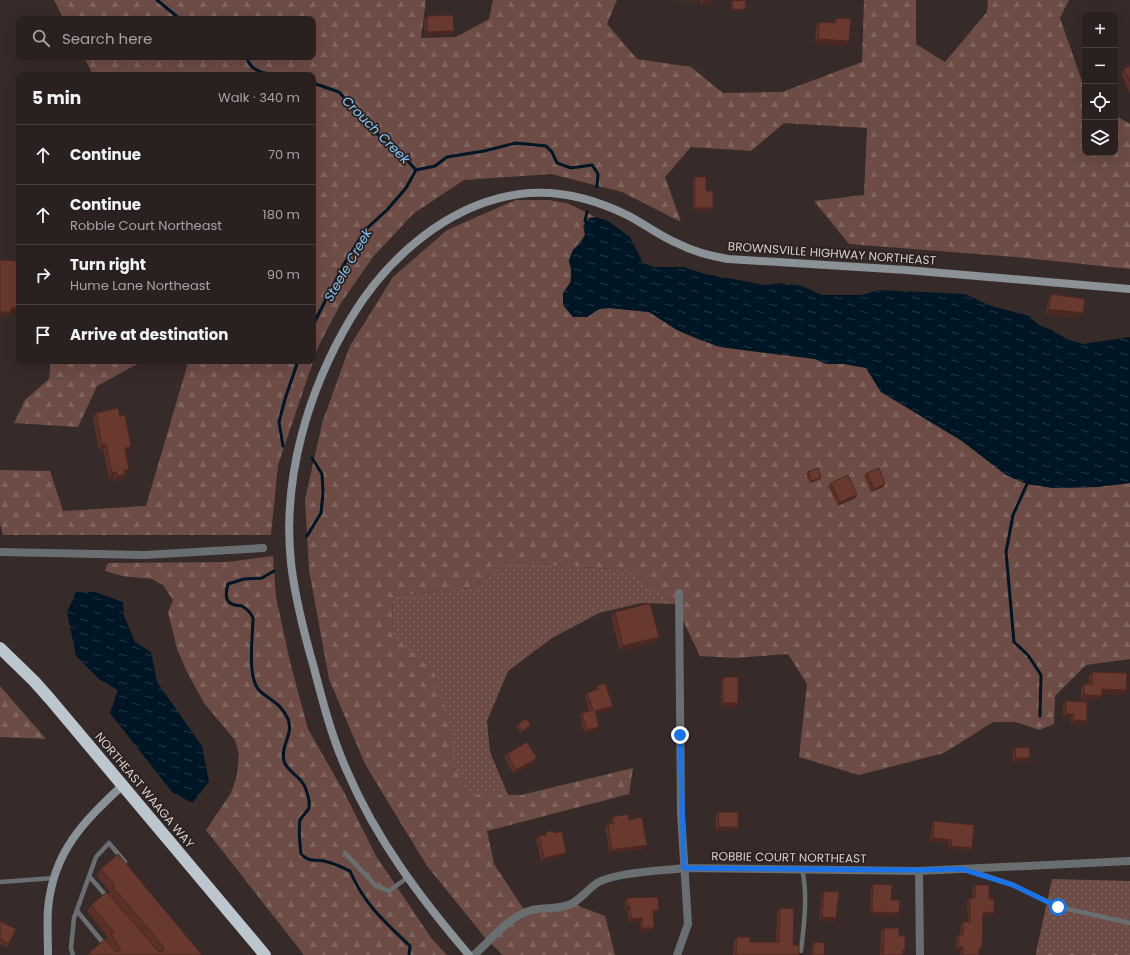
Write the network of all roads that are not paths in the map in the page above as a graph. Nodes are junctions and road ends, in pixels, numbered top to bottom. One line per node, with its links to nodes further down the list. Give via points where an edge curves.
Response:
1 (1130, 289): 16 (main road, BROWNSVILLE HIGHWAY NORTHEAST, via 906,270 728,259 677,244 629,216 596,201 553,193 518,194 477,205 442,223 407,250 362,300 333,349 317,386 299,449 290,505 289,535 298,609 337,747 355,790)
2 (262, 548): 3 (street, via 144,555)
3 (0, 552)
4 (678, 593): 10 (street)
5 (0, 648): 6 (highway, NORTHEAST WAAGA WAY, via 34,681)
6 (123, 785): 15 (main road, via 87,818 78,830 59,862); 25 (highway, NORTHEAST WAAGA WAY)
7 (345, 853): 16 (lane, via 376,886 389,891)
8 (1130, 861): 11 (street, ROBBIE COURT NORTHEAST)
9 (129, 868): 14 (lane, via 110,843 96,857)
10 (684, 868): 12 (street, ROBBIE COURT NORTHEAST); 27 (street, ROBBIE COURT NORTHEAST, via 609,878 597,883 572,904 524,913 510,922); 28 (street, via 688,924)
11 (962, 869): 13 (street, ROBBIE COURT NORTHEAST); 20 (lane, via 1013,885 1058,907)
12 (802, 870): 13 (street, ROBBIE COURT NORTHEAST); 21 (lane, via 804,929)
13 (919, 870): 29 (street)
14 (89, 876): 18 (lane); 19 (lane)
15 (54, 878): 17 (lane); 22 (main road, via 48,910)
16 (407, 878): 26 (main road, BROWNSVILLE HIGHWAY NORTHEAST)
17 (0, 882)
18 (110, 900)
19 (77, 911): 23 (lane, via 71,948); 24 (lane)
20 (1130, 922)
21 (801, 951)
22 (48, 955)
23 (73, 955)
24 (113, 955)
25 (265, 955)
26 (469, 955)
27 (474, 955)
28 (677, 955)
29 (920, 955)

